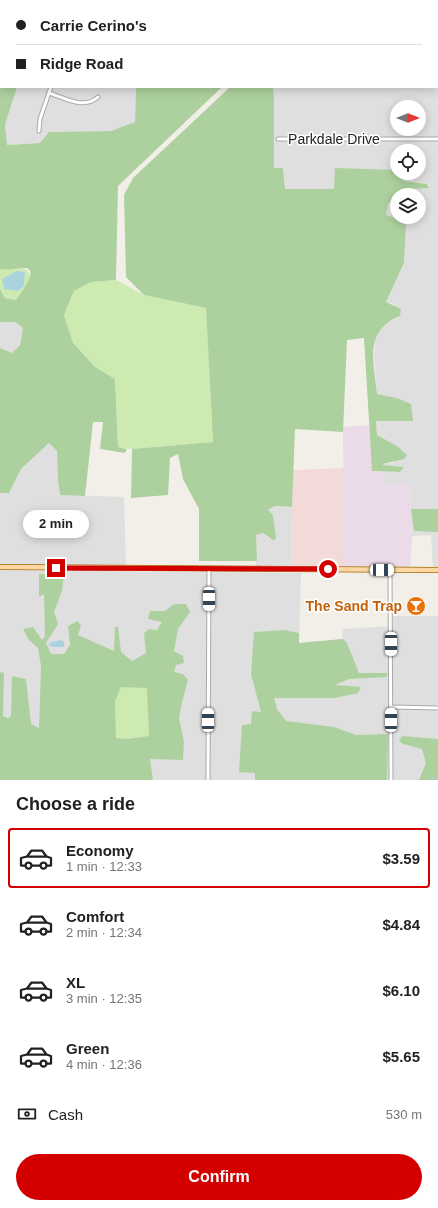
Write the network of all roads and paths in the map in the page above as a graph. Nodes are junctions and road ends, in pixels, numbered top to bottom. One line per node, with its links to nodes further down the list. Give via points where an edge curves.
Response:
1 (51, 88): 2 (street)
2 (49, 93): 3 (street, via 81,104 93,102); 4 (street, via 40,119)
3 (98, 97)
4 (39, 131)
5 (278, 139): 6 (street, Parkdale Drive)
6 (438, 139)
7 (0, 567): 8 (main road)
8 (209, 568): 9 (main road); 13 (street)
9 (390, 570): 10 (main road); 11 (street)
10 (438, 570)
11 (391, 708): 12 (street); 14 (street)
12 (438, 708)
13 (208, 780)
14 (392, 780)

